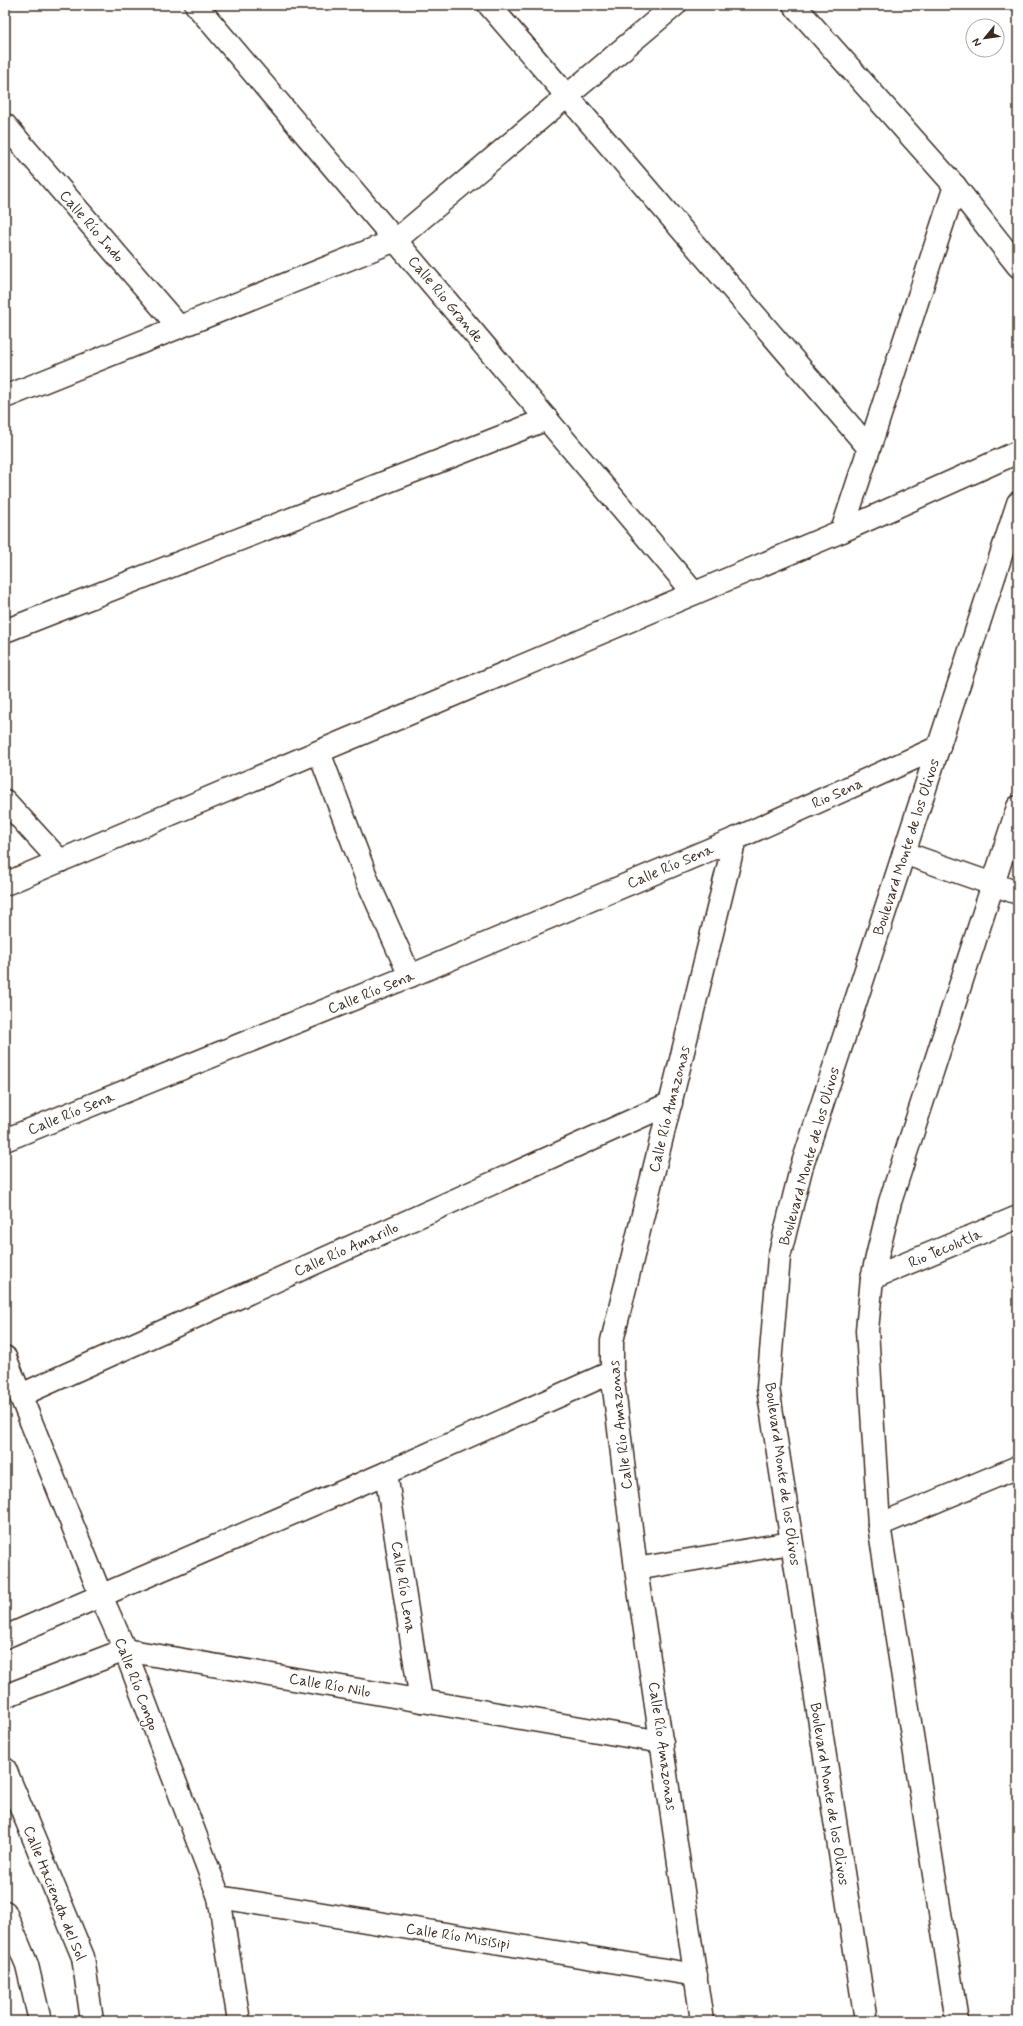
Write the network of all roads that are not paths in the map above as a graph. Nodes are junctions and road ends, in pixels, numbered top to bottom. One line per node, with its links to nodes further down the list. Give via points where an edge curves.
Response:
1 (196, 5): 8 (street, Calle Rio Grande)
2 (489, 5): 5 (street)
3 (675, 5): 5 (street)
4 (794, 5): 7 (street)
5 (567, 96): 8 (street); 13 (street)
6 (5, 125): 10 (street, Calle Río Indo)
7 (955, 186): 9 (street); 13 (street)
8 (396, 240): 10 (street); 12 (street, Calle Rio Grande)
9 (1018, 266)
10 (179, 327): 11 (street)
11 (5, 397)
12 (546, 419): 17 (street, Calle Rio Grande); 18 (street)
13 (869, 448): 16 (street)
14 (1018, 452): 16 (street)
15 (1018, 503): 19 (street, Boulevard Monte de los Olivos)
16 (842, 531): 17 (street)
17 (694, 593): 20 (street)
18 (5, 631)
19 (939, 747): 24 (street, Rio Sena); 25 (street, Boulevard Monte de los Olivos)
20 (319, 752): 26 (street); 30 (street, via 368,882)
21 (5, 801): 26 (street)
22 (1018, 807): 23 (street)
23 (1015, 829): 28 (street)
24 (735, 839): 30 (street, Calle Río Sena); 31 (street, Calle Río Amazonas)
25 (904, 853): 28 (street); 41 (street, Boulevard Monte de los Olivos, via 801,1169 779,1257 768,1388)
26 (60, 861): 27 (street)
27 (5, 884)
28 (991, 885): 29 (street); 34 (street, via 890,1202)
29 (1018, 893)
30 (410, 976): 32 (street, Calle Río Sena)
31 (671, 1103): 36 (street, Calle Río Amazonas, via 612,1341); 37 (street, Calle Río Amarillo)
32 (5, 1140)
33 (1018, 1217): 34 (street, Rio Tecolutla)
34 (872, 1278): 40 (street, via 867,1330)
35 (5, 1357): 37 (street, Calle Río Congo)
36 (612, 1372): 39 (street); 42 (street, Calle Río Amazonas)
37 (21, 1395): 43 (street, Calle Río Congo)
38 (1018, 1467): 40 (street)
39 (386, 1473): 43 (street); 47 (street, Calle Río Lena)
40 (879, 1525): 58 (street)
41 (791, 1543): 42 (street); 57 (street, Boulevard Monte de los Olivos)
42 (636, 1569): 48 (street, Calle Río Amazonas)
43 (101, 1596): 44 (street); 45 (street, Calle Río Congo)
44 (5, 1636)
45 (125, 1650): 46 (street); 47 (street, Calle Río Nilo); 50 (street, Calle Río Congo)
46 (5, 1696)
47 (421, 1701): 48 (street, Calle Río Nilo)
48 (662, 1742): 52 (street, Calle Río Amazonas)
49 (5, 1769): 54 (street, Calle Hacienda del Sol, via 83,1957)
50 (219, 1897): 52 (street, Calle Río Misisipi); 55 (street, Calle Río Congo)
51 (5, 1912): 53 (street, via 27,1965)
52 (696, 1975): 56 (street, Calle Río Amazonas)
53 (40, 2021)
54 (92, 2021)
55 (239, 2021)
56 (702, 2021)
57 (866, 2021)
58 (957, 2021)

